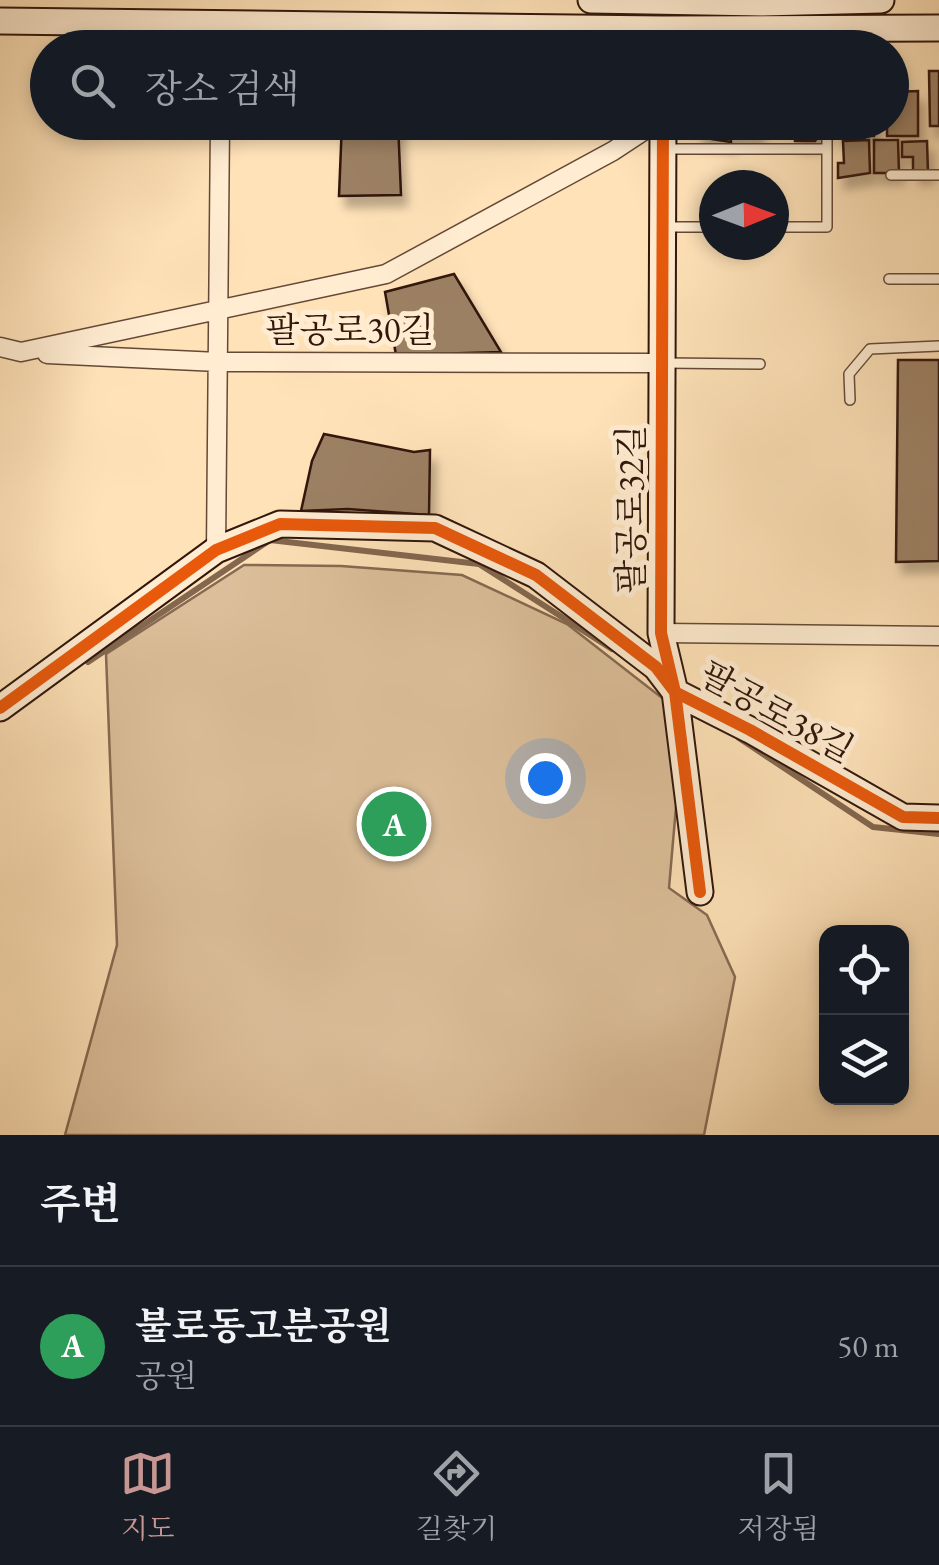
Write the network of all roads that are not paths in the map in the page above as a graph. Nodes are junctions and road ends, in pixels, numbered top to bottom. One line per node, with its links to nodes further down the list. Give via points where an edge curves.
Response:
1 (590, 0): 3 (street)
2 (880, 0): 3 (street)
3 (670, 1): 7 (street)
4 (0, 21): 6 (street)
5 (939, 28): 8 (street)
6 (133, 30)
7 (665, 30)
8 (909, 30)
9 (220, 140): 23 (street, 팔공로30길)
10 (629, 140): 17 (street, 팔공로32길)
11 (662, 140): 13 (street, 팔공로32길)
12 (827, 140): 14 (lane)
13 (663, 149): 14 (lane); 18 (street, 팔공로32길)
14 (827, 149): 20 (lane, via 827,227)
15 (890, 175): 16 (lane)
16 (939, 175)
17 (567, 176): 23 (street, 팔공로30길, via 386,274)
18 (662, 227): 19 (lane); 28 (street, 팔공로32길)
19 (699, 227)
20 (789, 227)
21 (890, 279): 22 (lane)
22 (939, 279)
23 (217, 312): 26 (street, 팔공로30길); 27 (street, 팔공로30길)
24 (939, 346): 30 (lane, via 870,349 848,374)
25 (0, 347): 26 (street, 팔공로30길)
26 (21, 352): 27 (street, 팔공로30길)
27 (218, 362): 28 (street, 팔공로30길); 31 (street, 팔공로30길)
28 (662, 363): 29 (lane); 32 (street, 팔공로32길)
29 (760, 364)
30 (850, 400)
31 (216, 550): 34 (street, 팔공로38길, via 280,524 435,528 536,575 656,667); 35 (street, 팔공로38길)
32 (661, 633): 33 (street, 팔공로32길); 34 (street, 팔공로32길)
33 (939, 636)
34 (675, 692): 36 (street, 팔공로38길, via 903,817); 37 (street, 팔공로32길)
35 (0, 708)
36 (939, 818)
37 (700, 892)

